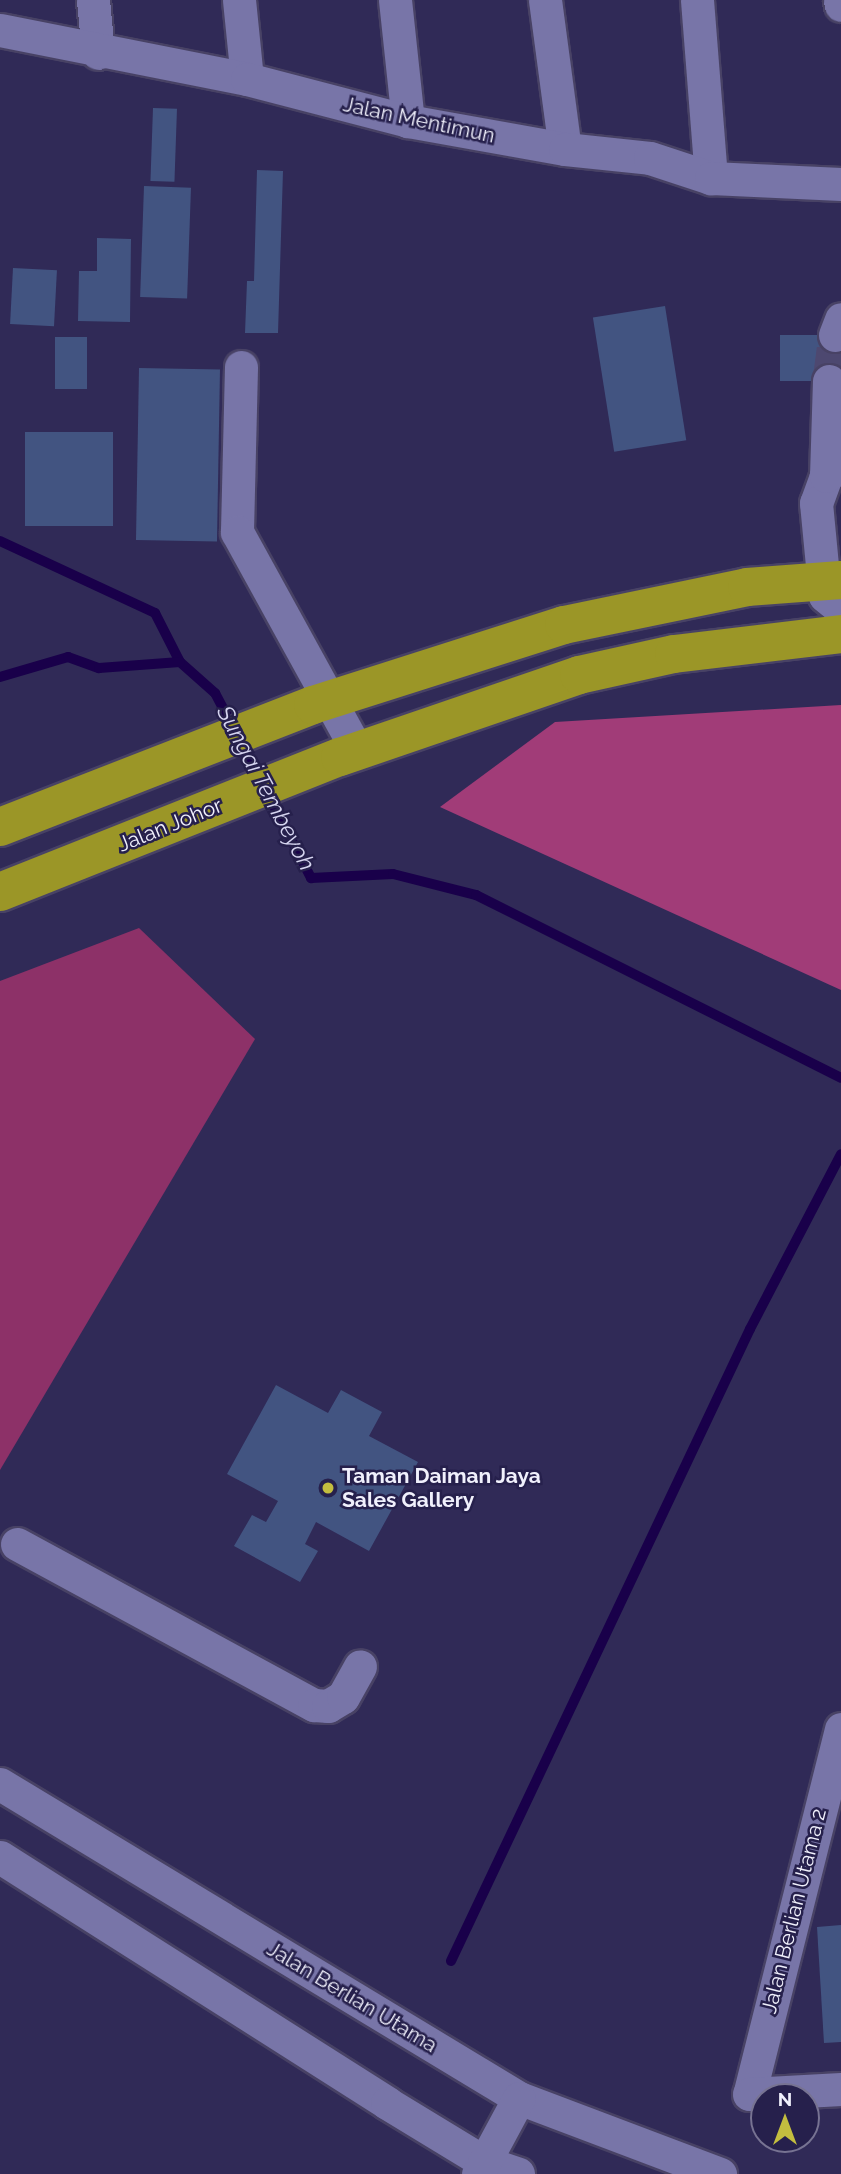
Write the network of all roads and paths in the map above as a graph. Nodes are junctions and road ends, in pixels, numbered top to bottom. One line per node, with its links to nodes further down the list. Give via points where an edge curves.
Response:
1 (93, 0): 9 (street)
2 (239, 0): 10 (street)
3 (395, 0): 11 (street)
4 (545, 0): 12 (street)
5 (697, 0): 13 (street)
6 (840, 0): 7 (street)
7 (841, 5)
8 (0, 30): 9 (street, Jalan Mentimun)
9 (98, 53): 10 (street, Jalan Mentimun)
10 (247, 79): 11 (street, Jalan Mentimun)
11 (408, 121): 12 (street, Jalan Mentimun)
12 (565, 149): 13 (street, Jalan Mentimun, via 650,158)
13 (710, 178): 14 (street, Jalan Mentimun)
14 (841, 184)
15 (241, 367): 19 (street, via 237,532)
16 (833, 403): 17 (street)
17 (833, 470): 18 (street, via 816,503)
18 (837, 612): 19 (highway, via 723,591 564,625); 20 (highway, Jalan Johor, via 579,675)
19 (320, 703): 20 (street); 21 (highway)
20 (348, 753): 22 (highway, Jalan Johor)
21 (0, 827)
22 (0, 892)
23 (17, 1544): 24 (street, via 314,1705 328,1706 343,1697)
24 (360, 1666)
25 (841, 1729): 28 (street, Jalan Berlian Utama 2, via 749,2094)
26 (0, 1784): 29 (street, Jalan Berlian Utama)
27 (0, 1857): 30 (street)
28 (841, 2089)
29 (519, 2098): 30 (street); 32 (street, Jalan Berlian Utama)
30 (481, 2168): 31 (street)
31 (518, 2174)
32 (720, 2174)

